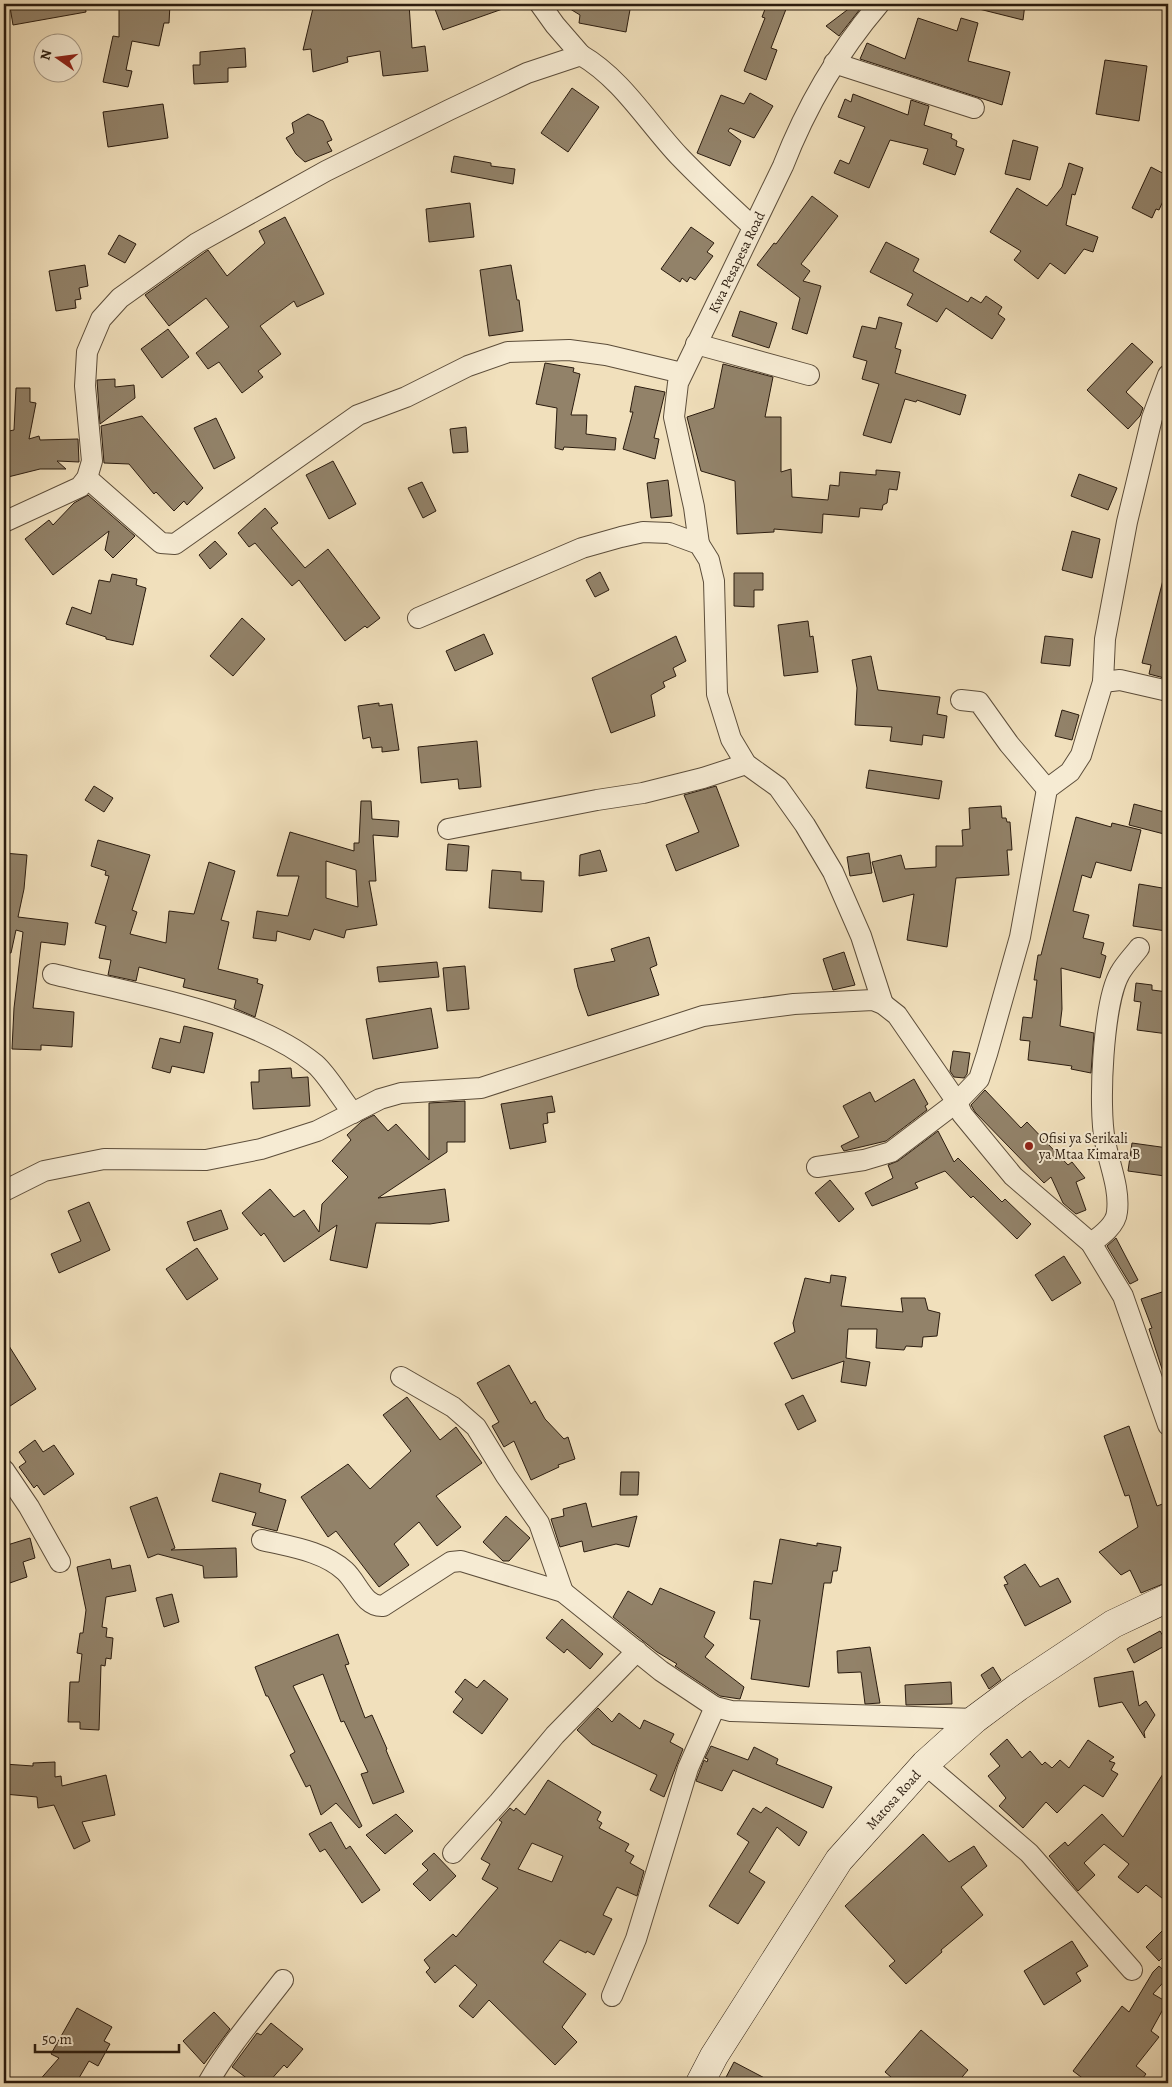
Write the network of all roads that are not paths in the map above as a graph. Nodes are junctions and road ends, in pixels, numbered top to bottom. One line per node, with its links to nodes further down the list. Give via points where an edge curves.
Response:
1 (540, 4): 3 (street)
2 (879, 4): 4 (street, Kwa Pesapesa Road)
3 (581, 55): 6 (street, via 612,78 678,155); 11 (street, via 527,73 326,172 197,243 120,298 101,319 87,352 85,386 92,461)
4 (834, 63): 5 (street); 6 (street, Kwa Pesapesa Road, via 796,130)
5 (974, 108)
6 (753, 227): 7 (street, Kwa Pesapesa Road)
7 (696, 344): 8 (street, Kwa Pesapesa Road); 9 (street)
8 (682, 373): 11 (street, via 569,350 508,352 468,366 406,397 358,415 175,544 161,543); 13 (street, Kwa Pesapesa Road, via 674,417)
9 (809, 375)
10 (1168, 375): 15 (street, via 1152,418 1127,522 1105,640)
11 (88, 478): 12 (street, via 80,487)
12 (4, 522)
13 (699, 544): 14 (street, via 669,532 643,532 621,537 582,548); 18 (street, Kwa Pesapesa Road, via 709,560 714,581 717,694 731,739)
14 (418, 618)
15 (1103, 682): 16 (street, via 1120,680); 19 (street, via 1081,755 1070,772)
16 (1168, 691)
17 (961, 700): 19 (street, via 979,702)
18 (746, 764): 20 (street, via 643,793); 23 (street, via 778,787 833,872 861,936)
19 (1047, 789): 24 (street, via 1020,937 988,1054 979,1079)
20 (448, 829)
21 (1139, 948): 28 (street, via 1120,973 1110,1005 1102,1096 1103,1127 1117,1191 1118,1214 1111,1226)
22 (53, 974): 25 (street, via 197,1010 276,1038 317,1065)
23 (883, 1004): 24 (street, via 897,1015); 25 (street, via 873,1000 794,1004 703,1016 481,1088 401,1093 380,1099)
24 (958, 1102): 26 (street, via 891,1152); 28 (street, via 962,1114 1013,1176)
25 (353, 1113): 27 (street, via 317,1131 261,1149 206,1160 104,1159 44,1170)
26 (817, 1167)
27 (4, 1191)
28 (1091, 1243): 30 (street, via 1123,1296)
29 (401, 1377): 35 (street, via 476,1427 539,1523)
30 (1161, 1379): 31 (street)
31 (1168, 1425)
32 (4, 1470): 34 (street, via 30,1507)
33 (262, 1540): 35 (street, via 312,1552 334,1562 376,1606 384,1606 451,1562 460,1561)
34 (60, 1562)
35 (563, 1592): 37 (street)
36 (1168, 1598): 39 (street, Matosa Road, via 1113,1624)
37 (637, 1651): 38 (street); 41 (street, via 555,1735)
38 (715, 1707): 39 (street, via 731,1711); 44 (street, via 688,1768 636,1939)
39 (975, 1719): 40 (street, Matosa Road)
40 (925, 1764): 42 (street, via 1029,1853); 46 (street, Matosa Road, via 839,1860)
41 (453, 1853)
42 (1132, 1970)
43 (283, 1980): 45 (street, via 244,2027)
44 (612, 1996)
45 (208, 2083)
46 (700, 2083)

